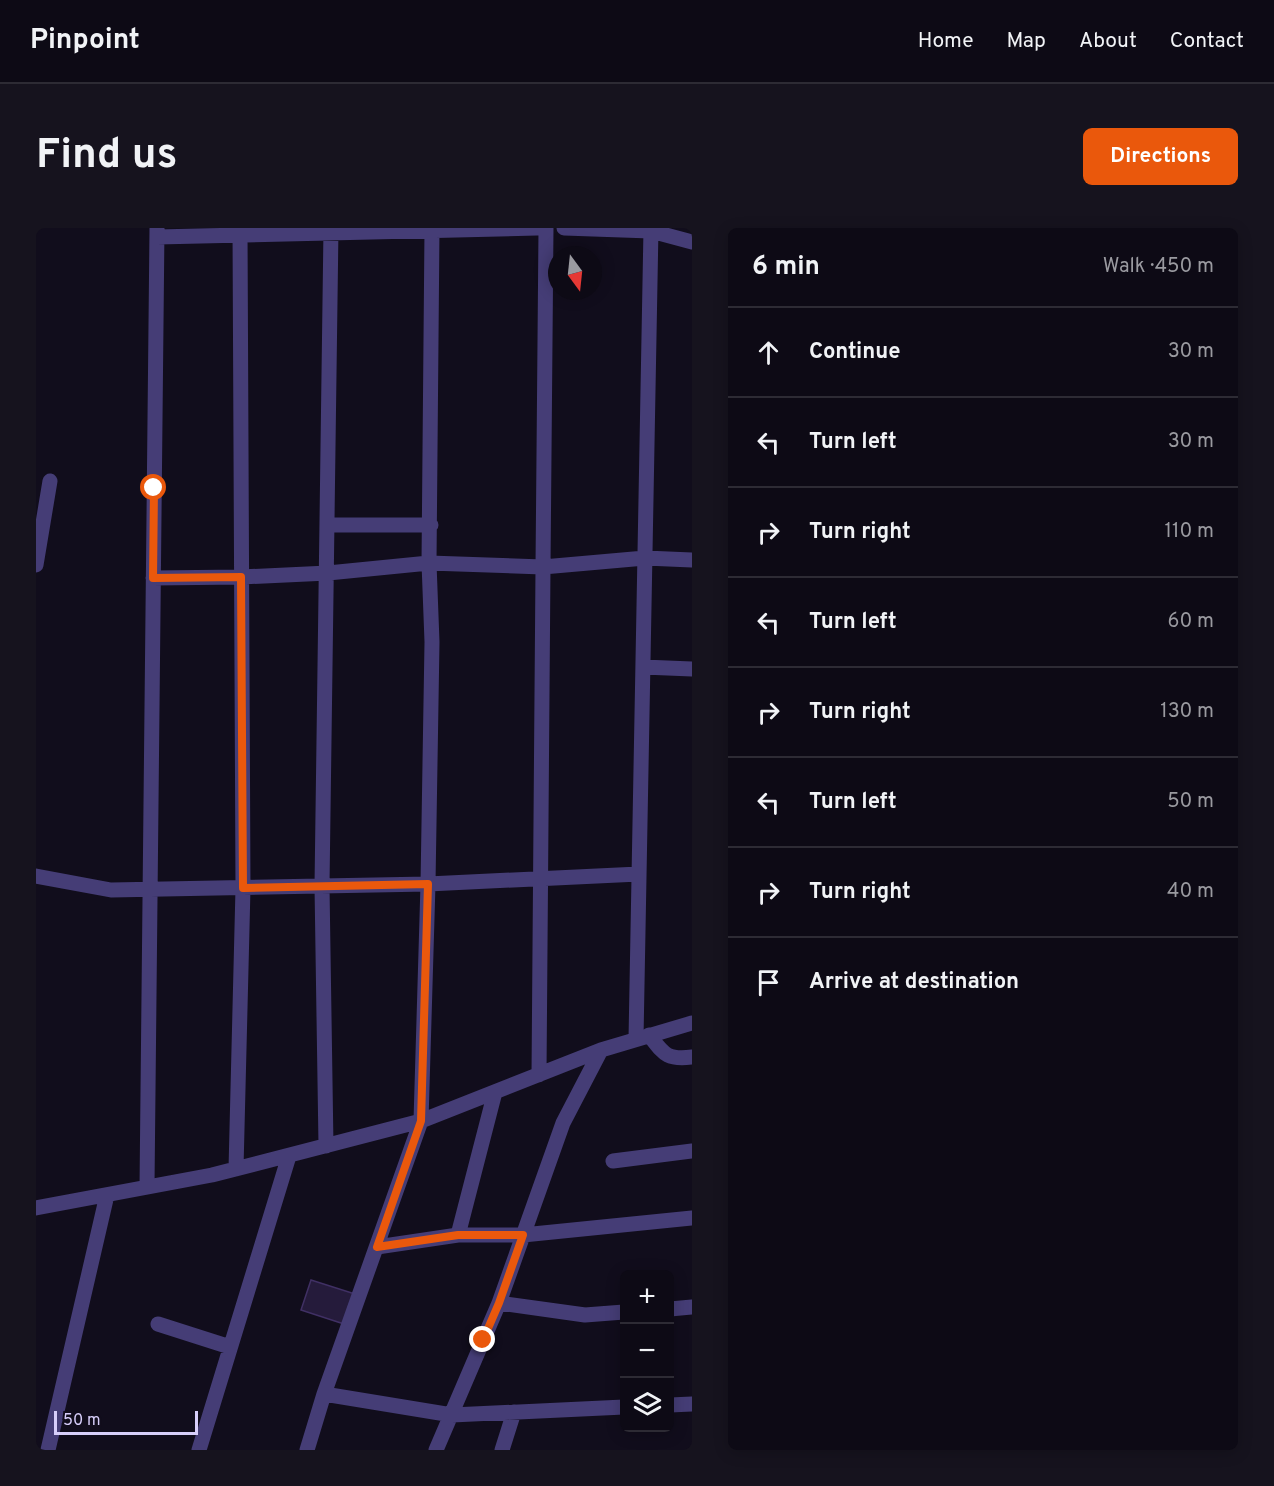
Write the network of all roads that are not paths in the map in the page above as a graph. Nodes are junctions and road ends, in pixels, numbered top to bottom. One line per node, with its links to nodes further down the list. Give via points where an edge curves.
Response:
1 (537, 228): 4 (street)
2 (546, 228): 17 (street)
3 (564, 228): 6 (street)
4 (432, 229): 5 (street); 12 (street)
5 (331, 230): 7 (street); 11 (street)
6 (651, 230): 9 (street); 13 (street)
7 (240, 231): 8 (street); 19 (street)
8 (157, 233): 20 (street)
9 (692, 242)
10 (50, 481): 16 (street)
11 (328, 525): 12 (street); 18 (street)
12 (431, 525): 15 (street)
13 (645, 558): 14 (street); 17 (street); 21 (street)
14 (692, 560)
15 (429, 563): 17 (street); 18 (street); 26 (street, via 432,642)
16 (36, 565)
17 (543, 567): 25 (street)
18 (328, 573): 19 (street); 27 (street)
19 (241, 577): 20 (street); 28 (street)
20 (153, 578): 29 (street)
21 (644, 667): 22 (street); 23 (street)
22 (692, 669)
23 (639, 874): 25 (street); 31 (street)
24 (36, 876): 29 (street, via 111,890)
25 (541, 879): 26 (street); 34 (street)
26 (428, 884): 27 (street); 36 (street)
27 (322, 886): 28 (street); 37 (street)
28 (243, 888): 29 (street); 41 (street)
29 (151, 890): 42 (street)
30 (692, 1023): 31 (street)
31 (643, 1037): 32 (street); 33 (street, via 665,1056)
32 (601, 1050): 34 (street); 47 (street, via 563,1123)
33 (692, 1057)
34 (539, 1075): 35 (street)
35 (495, 1092): 36 (street); 46 (street)
36 (421, 1121): 37 (street); 48 (street)
37 (326, 1146): 39 (street)
38 (692, 1151): 40 (street)
39 (289, 1156): 41 (street); 54 (street)
40 (613, 1161)
41 (236, 1169): 42 (street)
42 (147, 1187): 43 (street)
43 (107, 1195): 44 (street); 61 (street)
44 (36, 1208)
45 (692, 1218): 47 (street)
46 (458, 1235): 47 (street); 48 (street)
47 (523, 1235): 49 (street)
48 (377, 1247): 55 (street)
49 (499, 1303): 52 (street, via 585,1315); 60 (street)
50 (692, 1307): 51 (street)
51 (674, 1309)
52 (620, 1312)
53 (158, 1324): 54 (street)
54 (230, 1347): 62 (street)
55 (324, 1394): 60 (street); 63 (street)
56 (692, 1404): 57 (street)
57 (674, 1405)
58 (620, 1407): 59 (street)
59 (514, 1412): 60 (street); 65 (street)
60 (452, 1415): 64 (street)
61 (48, 1450)
62 (199, 1450)
63 (307, 1450)
64 (436, 1450)
65 (501, 1450)

